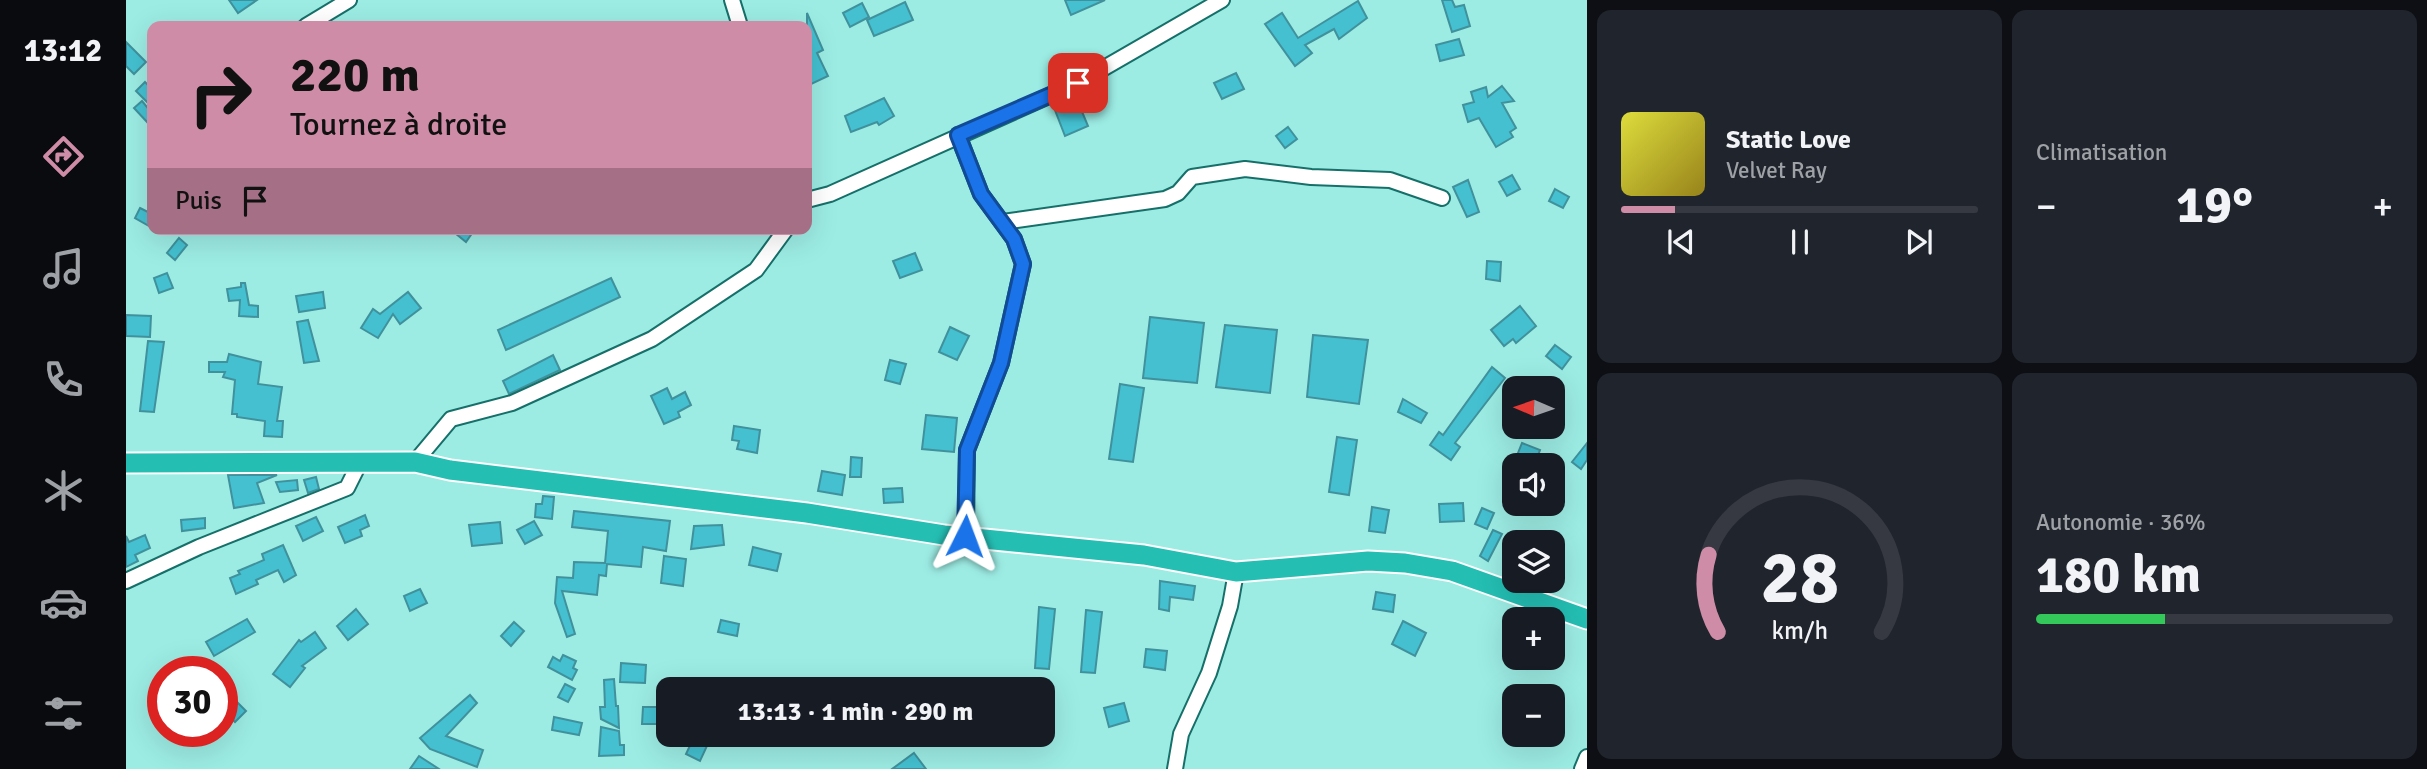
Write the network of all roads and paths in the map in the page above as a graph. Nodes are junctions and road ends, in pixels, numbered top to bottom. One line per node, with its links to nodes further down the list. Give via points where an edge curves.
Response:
1 (349, 0): 4 (street)
2 (732, 0): 5 (street)
3 (1222, 0): 6 (street, via 1078,83)
4 (314, 21)
5 (738, 21)
6 (958, 135): 8 (street); 9 (street, via 981,194)
7 (1442, 198): 9 (street, via 1390,180 1245,169 1192,177 1178,193 1165,199)
8 (812, 199)
9 (1003, 222): 14 (street, via 1023,264 1001,363 967,450)
10 (782, 235): 11 (street, via 756,270 652,339 512,403 451,418)
11 (415, 462): 13 (highway); 14 (highway)
12 (126, 463): 13 (highway)
13 (360, 463): 16 (street, via 346,488)
14 (965, 536): 15 (highway, via 1144,555)
15 (1236, 572): 17 (highway, via 1368,561 1405,563 1452,571); 19 (street, via 1209,673 1181,734)
16 (126, 581)
17 (1587, 619)
18 (1587, 757): 20 (street)
19 (1175, 769)
20 (1582, 769)

